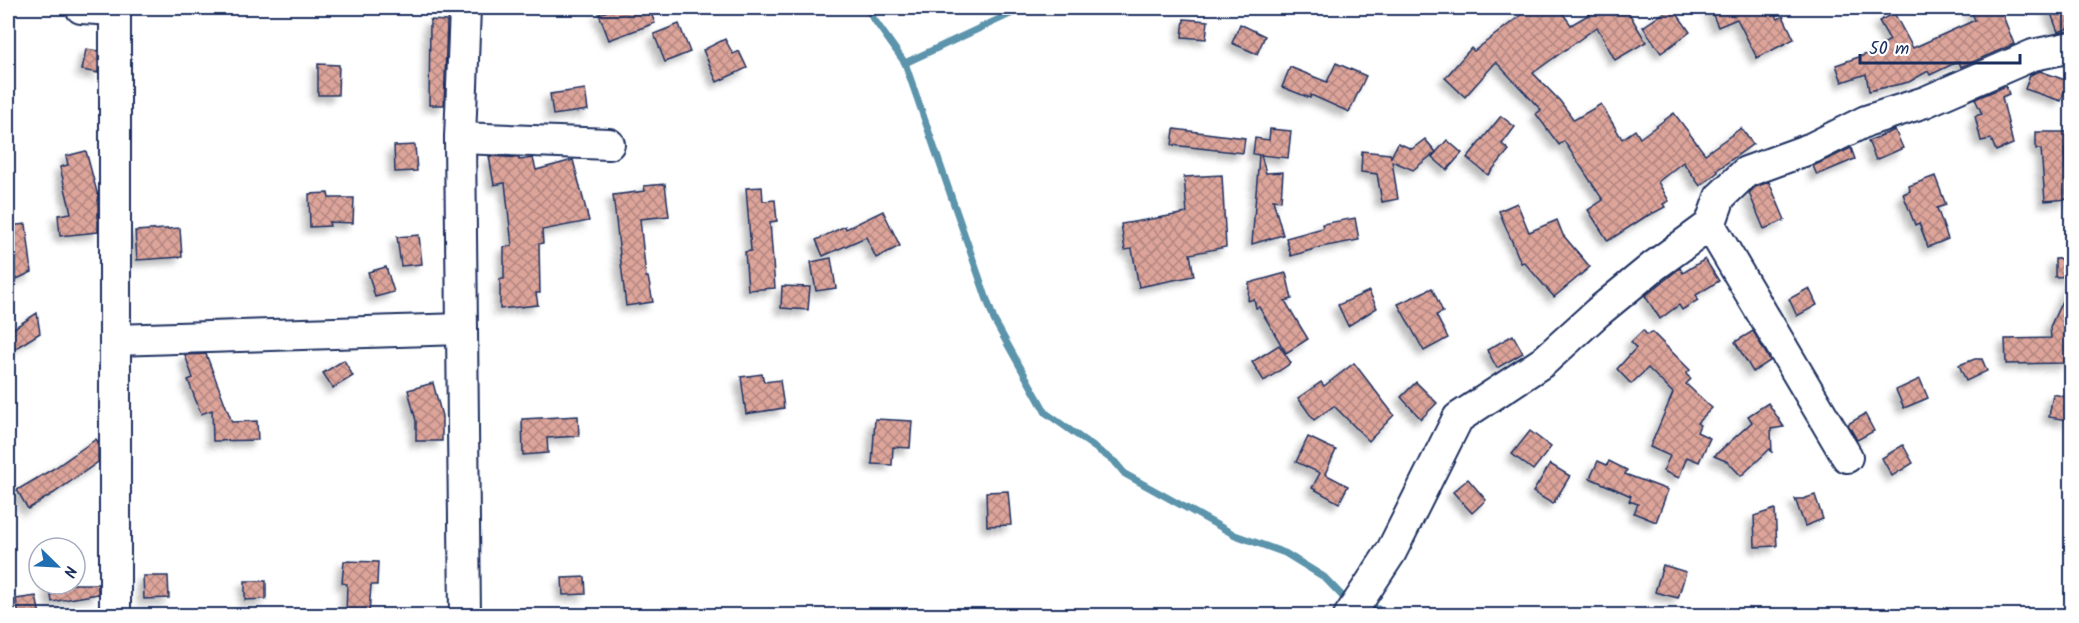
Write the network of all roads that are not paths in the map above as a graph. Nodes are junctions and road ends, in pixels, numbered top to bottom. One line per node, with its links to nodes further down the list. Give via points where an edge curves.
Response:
1 (81, 8): 3 (street)
2 (465, 8): 5 (street)
3 (115, 9): 9 (street)
4 (2072, 47): 7 (street, via 2034,55 1746,172 1720,197)
5 (460, 138): 6 (street); 8 (street)
6 (609, 144)
7 (1710, 225): 10 (street); 13 (street, via 1598,312 1544,362 1458,418 1391,552)
8 (462, 328): 9 (street); 12 (street)
9 (115, 340): 11 (street)
10 (1847, 458)
11 (115, 615)
12 (465, 615)
13 (1349, 615)

